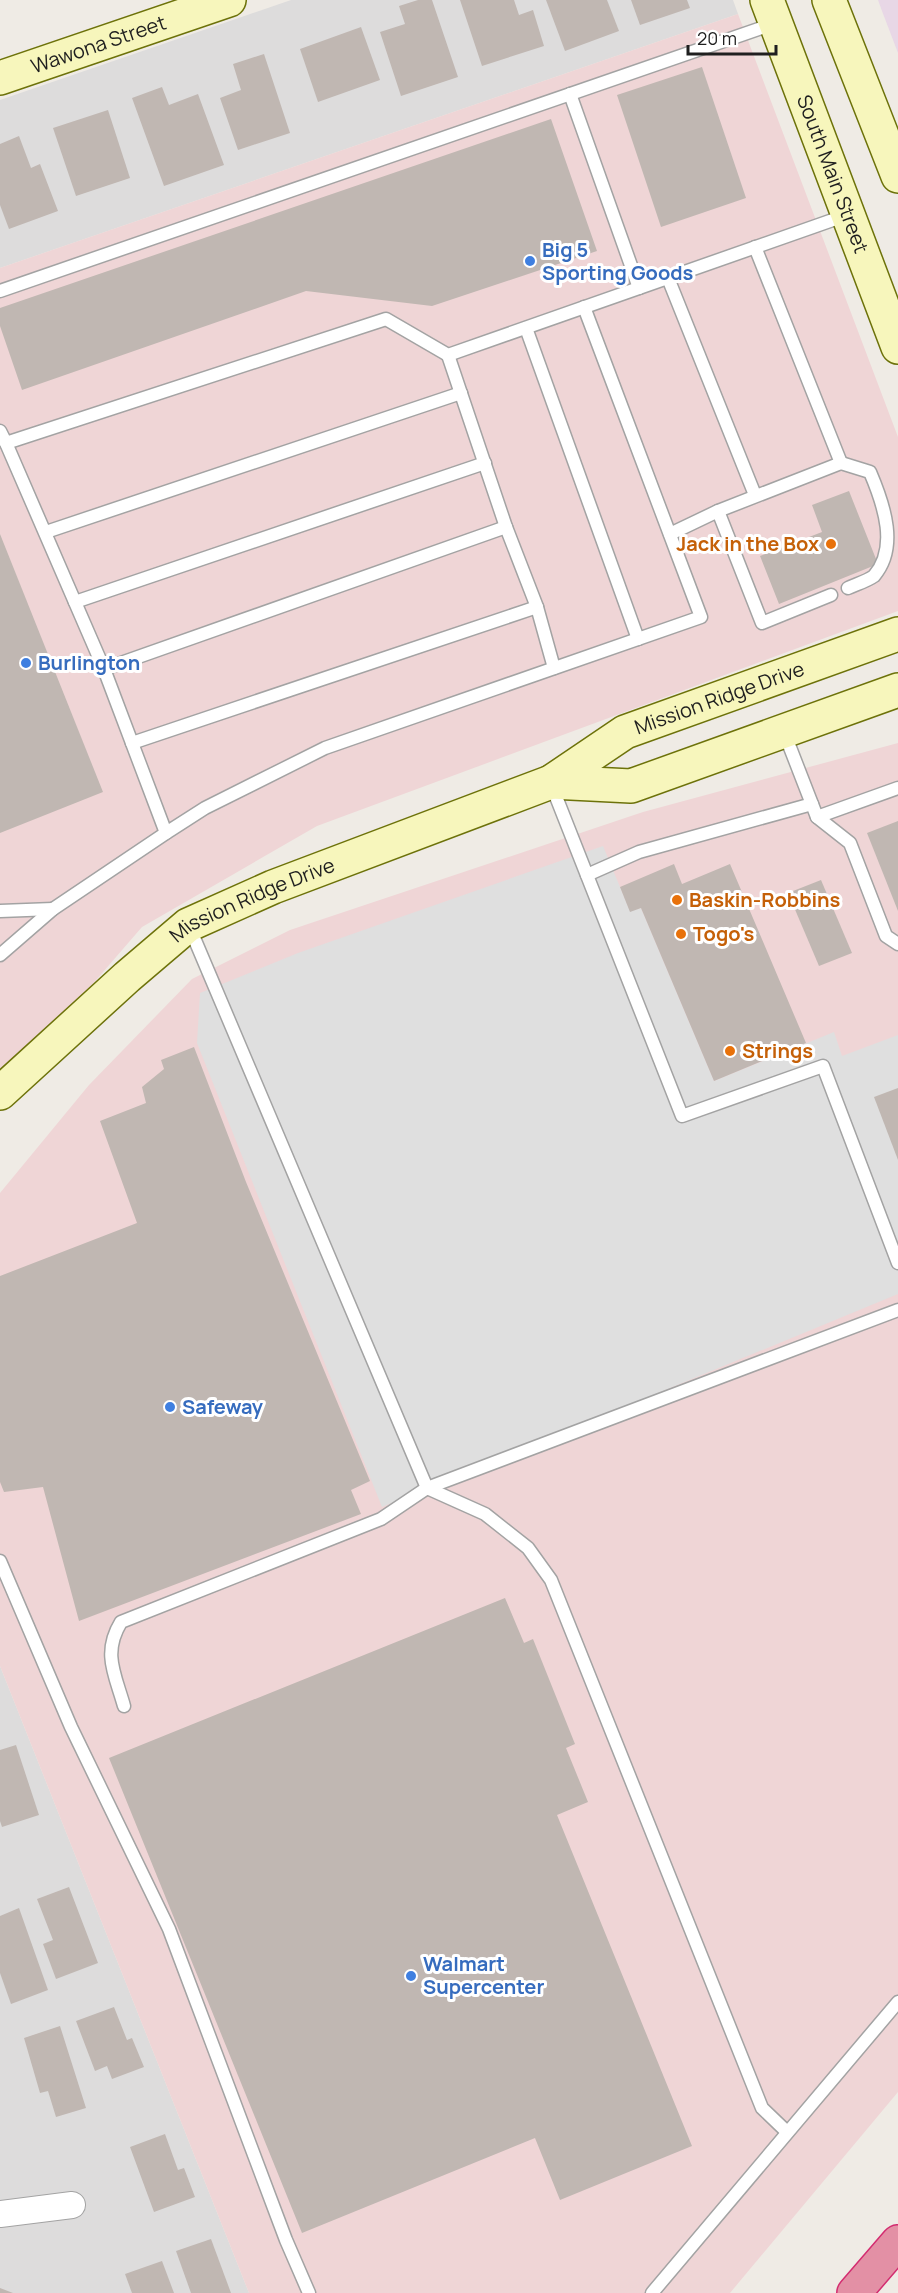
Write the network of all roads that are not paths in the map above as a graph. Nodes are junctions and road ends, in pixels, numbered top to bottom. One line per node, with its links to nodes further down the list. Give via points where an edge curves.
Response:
1 (229, 0): 4 (street, Wawona Street)
2 (829, 0): 6 (street)
3 (771, 11): 5 (lane); 7 (street, South Main Street)
4 (0, 78)
5 (570, 94): 10 (lane); 11 (lane)
6 (898, 176)
7 (848, 215): 8 (lane); 14 (street, South Main Street)
8 (755, 248): 9 (lane); 19 (lane)
9 (668, 278): 10 (lane); 20 (lane)
10 (639, 288): 12 (lane)
11 (0, 291)
12 (584, 307): 13 (lane); 24 (lane)
13 (526, 328): 15 (lane); 30 (lane)
14 (898, 347)
15 (448, 355): 16 (lane); 17 (lane, via 386,319)
16 (461, 393): 18 (lane); 23 (lane)
17 (3, 437): 23 (lane)
18 (485, 462): 22 (lane); 27 (lane)
19 (841, 463): 20 (lane); 25 (lane, via 870,472 895,542 894,554 886,566 873,578)
20 (755, 495): 21 (lane)
21 (718, 511): 24 (lane); 26 (lane, via 762,623)
22 (506, 527): 28 (lane); 32 (lane)
23 (46, 532): 27 (lane)
24 (670, 534): 30 (lane, via 701,617)
25 (848, 588)
26 (831, 595)
27 (75, 602): 32 (lane)
28 (537, 607): 31 (lane); 35 (lane)
29 (898, 634): 36 (street, Mission Ridge Drive, via 625,732)
30 (638, 639): 31 (lane)
31 (554, 668): 40 (lane, via 325,748 205,808)
32 (104, 669): 35 (lane)
33 (898, 690): 34 (street, Mission Ridge Drive)
34 (783, 731): 36 (street, Mission Ridge Drive, via 631,786); 38 (lane)
35 (132, 743): 40 (lane)
36 (550, 782): 41 (lane); 44 (street, Mission Ridge Drive, via 273,887)
37 (898, 788): 39 (lane)
38 (812, 804): 39 (lane); 41 (lane, via 639,852)
39 (817, 817): 45 (lane, via 850,843 886,936)
40 (166, 833): 42 (lane)
41 (587, 875): 48 (lane, via 682,1116 823,1066)
42 (52, 909): 43 (lane); 46 (lane)
43 (0, 911)
44 (188, 925): 47 (street, Mission Ridge Drive); 50 (lane)
45 (898, 944)
46 (0, 955)
47 (0, 1093)
48 (898, 1263)
49 (898, 1310): 50 (lane)
50 (427, 1488): 52 (lane, via 381,1519 121,1622 112,1637 111,1658); 54 (lane, via 485,1514 528,1548 551,1580 762,2108)
51 (0, 1561): 58 (lane, via 71,1727 169,1929)
52 (124, 1706)
53 (898, 2002): 54 (lane)
54 (787, 2132): 59 (lane)
55 (72, 2205): 56 (street)
56 (0, 2214)
57 (898, 2242): 60 (highway)
58 (309, 2293)
59 (652, 2293)
60 (854, 2293)

